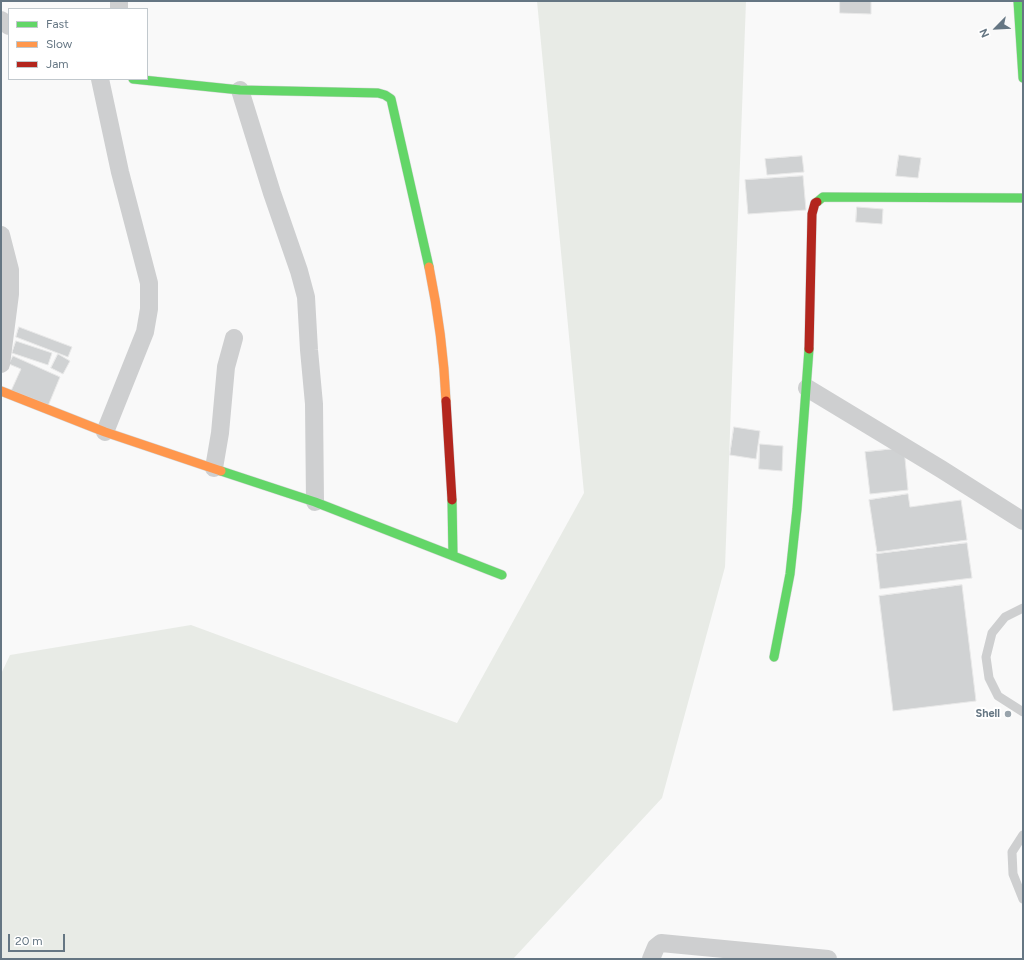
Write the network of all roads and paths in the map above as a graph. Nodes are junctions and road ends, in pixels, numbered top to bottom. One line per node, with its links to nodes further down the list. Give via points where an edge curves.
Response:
1 (1018, 1): 2 (lane); 3 (main road)
2 (1023, 1)
3 (1022, 48): 4 (main road)
4 (1023, 78)
5 (100, 80): 14 (street, via 120,172 149,283 150,309 145,332)
6 (143, 80): 7 (main road)
7 (240, 90): 16 (street, via 306,297 314,404); 18 (main road, via 378,93 391,99 435,297 445,371)
8 (1023, 198): 12 (main road, via 824,197 815,203 812,214)
9 (1, 235): 11 (street, via 10,270 10,294)
10 (234, 338): 15 (street, via 226,367)
11 (1, 364)
12 (807, 388): 17 (street); 21 (main road, via 790,574)
13 (1, 391): 14 (main road)
14 (105, 432): 15 (main road)
15 (214, 468): 16 (main road)
16 (315, 502): 18 (main road)
17 (1023, 521)
18 (452, 556): 19 (main road)
19 (502, 576)
20 (1023, 608): 22 (lane, via 1006,617 992,633 986,657 989,678 998,696)
21 (774, 657)
22 (1023, 712)
23 (1023, 835): 24 (lane, via 1012,852 1013,874)
24 (1023, 899)
25 (650, 959): 26 (street, via 661,943)
26 (828, 959)

